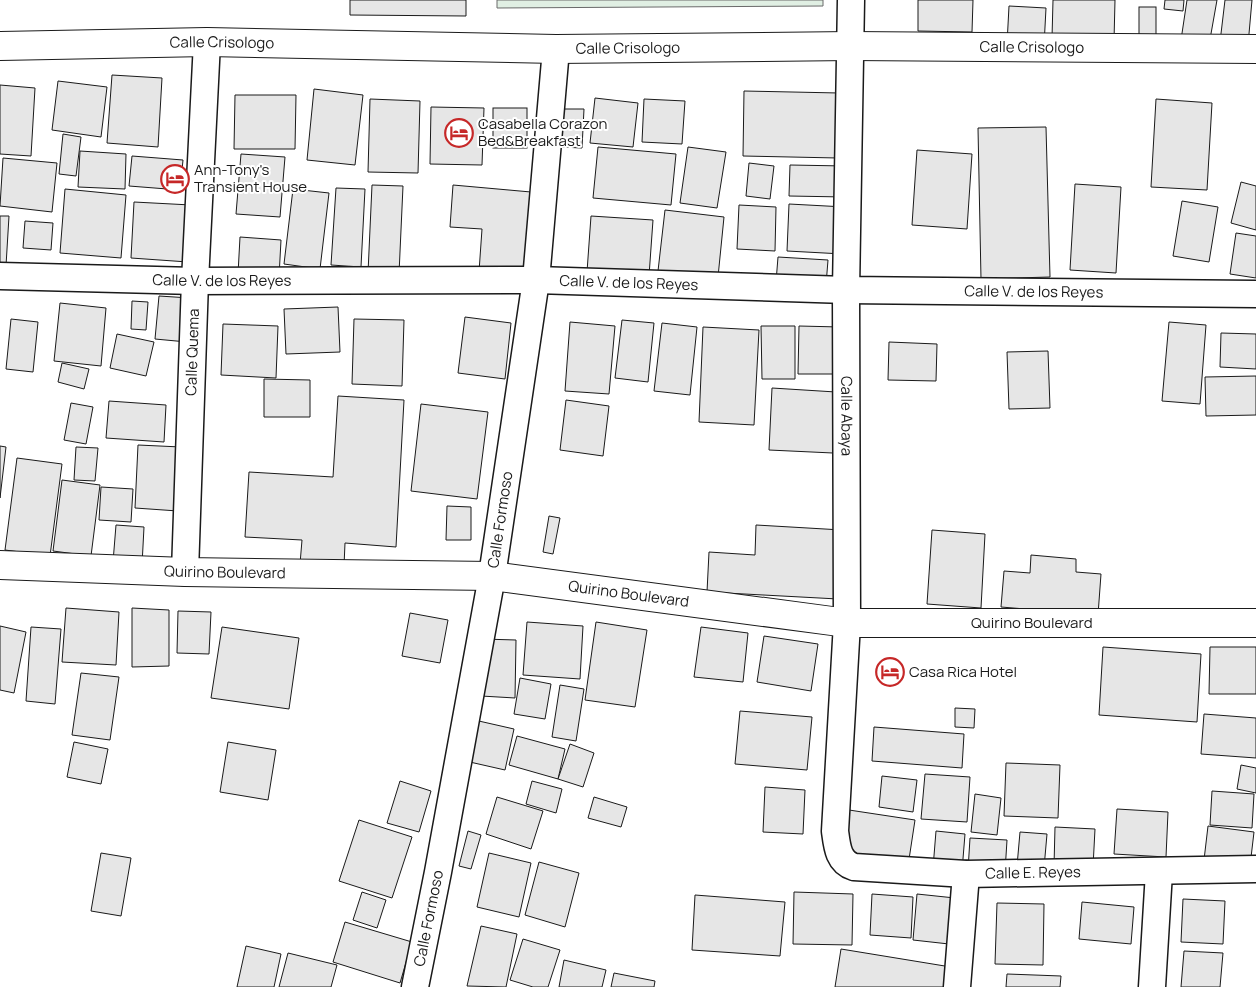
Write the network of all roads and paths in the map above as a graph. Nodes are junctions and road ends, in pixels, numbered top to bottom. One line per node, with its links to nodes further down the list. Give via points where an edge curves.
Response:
1 (851, 0): 4 (street, Calle Abaya)
2 (208, 42): 3 (main road, Calle Crisologo); 5 (main road, Calle Crisologo); 9 (street, Calle Quema)
3 (0, 46)
4 (851, 46): 5 (main road, Calle Crisologo); 6 (main road, Calle Crisologo); 10 (street, Calle Abaya)
5 (556, 49): 8 (street, Calle Formoso)
6 (1256, 49)
7 (0, 276): 9 (street, Calle V. de los Reyes)
8 (536, 280): 9 (street, Calle V. de los Reyes); 10 (street, Calle V. de los Reyes); 14 (street, Calle Formoso)
9 (195, 281): 13 (street, Calle Quema)
10 (846, 290): 11 (street, Calle V. de los Reyes); 16 (street, Calle Abaya)
11 (1256, 294)
12 (0, 565): 13 (main road, Quirino Boulevard)
13 (185, 572): 14 (main road, Quirino Boulevard)
14 (492, 576): 16 (main road, Quirino Boulevard); 21 (street, Calle Formoso)
15 (1256, 622): 16 (main road, Quirino Boulevard)
16 (847, 623): 17 (street, Calle Abaya)
17 (835, 831): 20 (street, Calle E. Reyes, via 843,861 854,867)
18 (1256, 870): 19 (street, Calle E. Reyes)
19 (1159, 872): 20 (street, Calle E. Reyes); 23 (street)
20 (966, 874): 22 (street)
21 (415, 987)
22 (957, 987)
23 (1152, 987)

